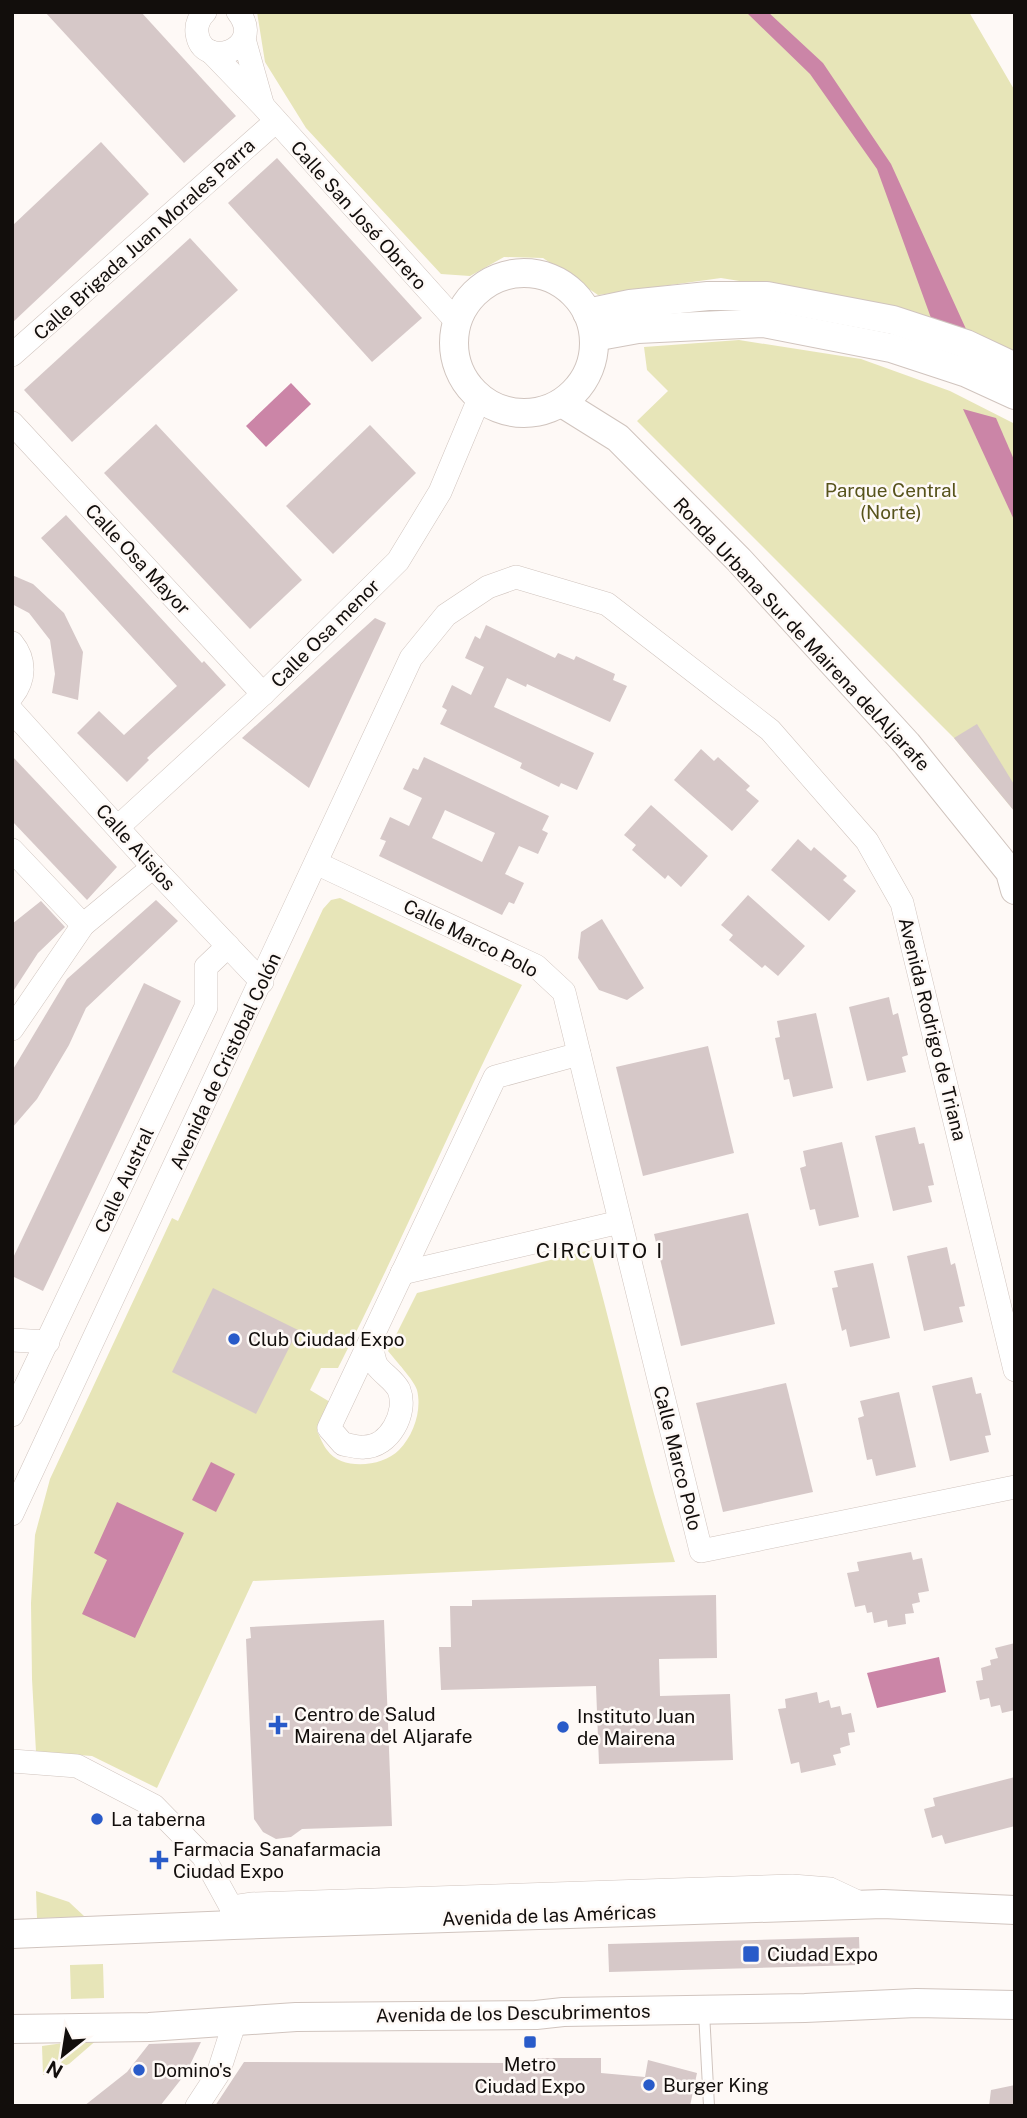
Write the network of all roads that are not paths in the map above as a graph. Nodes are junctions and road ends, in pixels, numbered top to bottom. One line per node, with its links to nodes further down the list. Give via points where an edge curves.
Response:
1 (238, 12): 3 (street, Calle San José Obrero)
2 (194, 18): 4 (street, Calle San José Obrero, via 198,38)
3 (244, 39): 4 (street, via 230,52); 5 (street, Calle San José Obrero)
4 (211, 52): 5 (street, Calle San José Obrero)
5 (269, 114): 6 (street, Calle San José Obrero); 8 (street, Calle Brigada Juan Morales Parra)
6 (457, 323): 7 (street, via 462,308 478,289 501,276 526,272 567,287 584,305); 11 (street, via 454,355 460,375)
7 (591, 325): 9 (street, via 630,304 767,296 893,320 966,344); 10 (street, via 638,329 763,323 891,348 967,373); 12 (street, via 595,345 586,379)
8 (12, 355)
9 (1015, 367)
10 (1015, 395)
11 (479, 399): 12 (street, via 501,411 526,415); 16 (street, Calle Osa menor, via 440,492 398,561)
12 (562, 403): 23 (street, Ronda Urbana Sur de Mairena delAljarafe, via 618,438 739,560 907,744 1010,872)
13 (12, 423): 16 (street, Calle Osa Mayor)
14 (446, 615): 21 (street, Avenida de Cristobal Colón, via 411,658); 34 (street, Avenida Rodrigo de Triana, via 488,587 516,577 607,604 770,730 867,841 902,903)
15 (12, 643): 17 (street, via 23,673)
16 (263, 694): 19 (street, Calle Osa menor)
17 (12, 696)
18 (12, 711): 19 (street, Calle Alisios)
19 (118, 827): 22 (street, Calle Alisios)
20 (12, 850): 24 (street)
21 (316, 863): 26 (street, Avenida de Cristobal Colón); 28 (street, Calle Marco Polo, via 536,966 564,992)
22 (153, 867): 24 (street); 25 (street, Calle Alisios)
23 (1015, 890)
24 (83, 925): 27 (street)
25 (228, 946): 26 (street, Calle Alisios); 33 (street, Calle Austral, via 206,967 205,1007)
26 (262, 982): 37 (street, Avenida de Cristobal Colón)
27 (12, 1029)
28 (579, 1054): 29 (street, Calle Marco Polo); 30 (street, via 495,1077)
29 (620, 1222): 30 (street); 36 (street, Calle Marco Polo, via 701,1551)
30 (402, 1273): 32 (street)
31 (12, 1340): 33 (street)
32 (371, 1340)
33 (48, 1342): 35 (street, Calle Austral)
34 (1015, 1370)
35 (12, 1415)
36 (1015, 1487)
37 (12, 1514)
38 (12, 1761): 40 (street, via 77,1766 154,1806 203,1856)
39 (1015, 1910): 40 (street, Avenida de las Américas, via 930,1905)
40 (239, 1912): 41 (street, Avenida de las Américas)
41 (12, 1934)
42 (1015, 2005): 43 (street, Avenida de los Descubrimentos)
43 (704, 2009): 44 (street, Avenida de los Descubrimentos); 47 (lane)
44 (234, 2021): 45 (street, Avenida de los Descubrimentos); 46 (street, via 218,2074)
45 (12, 2029)
46 (197, 2106)
47 (709, 2106)

